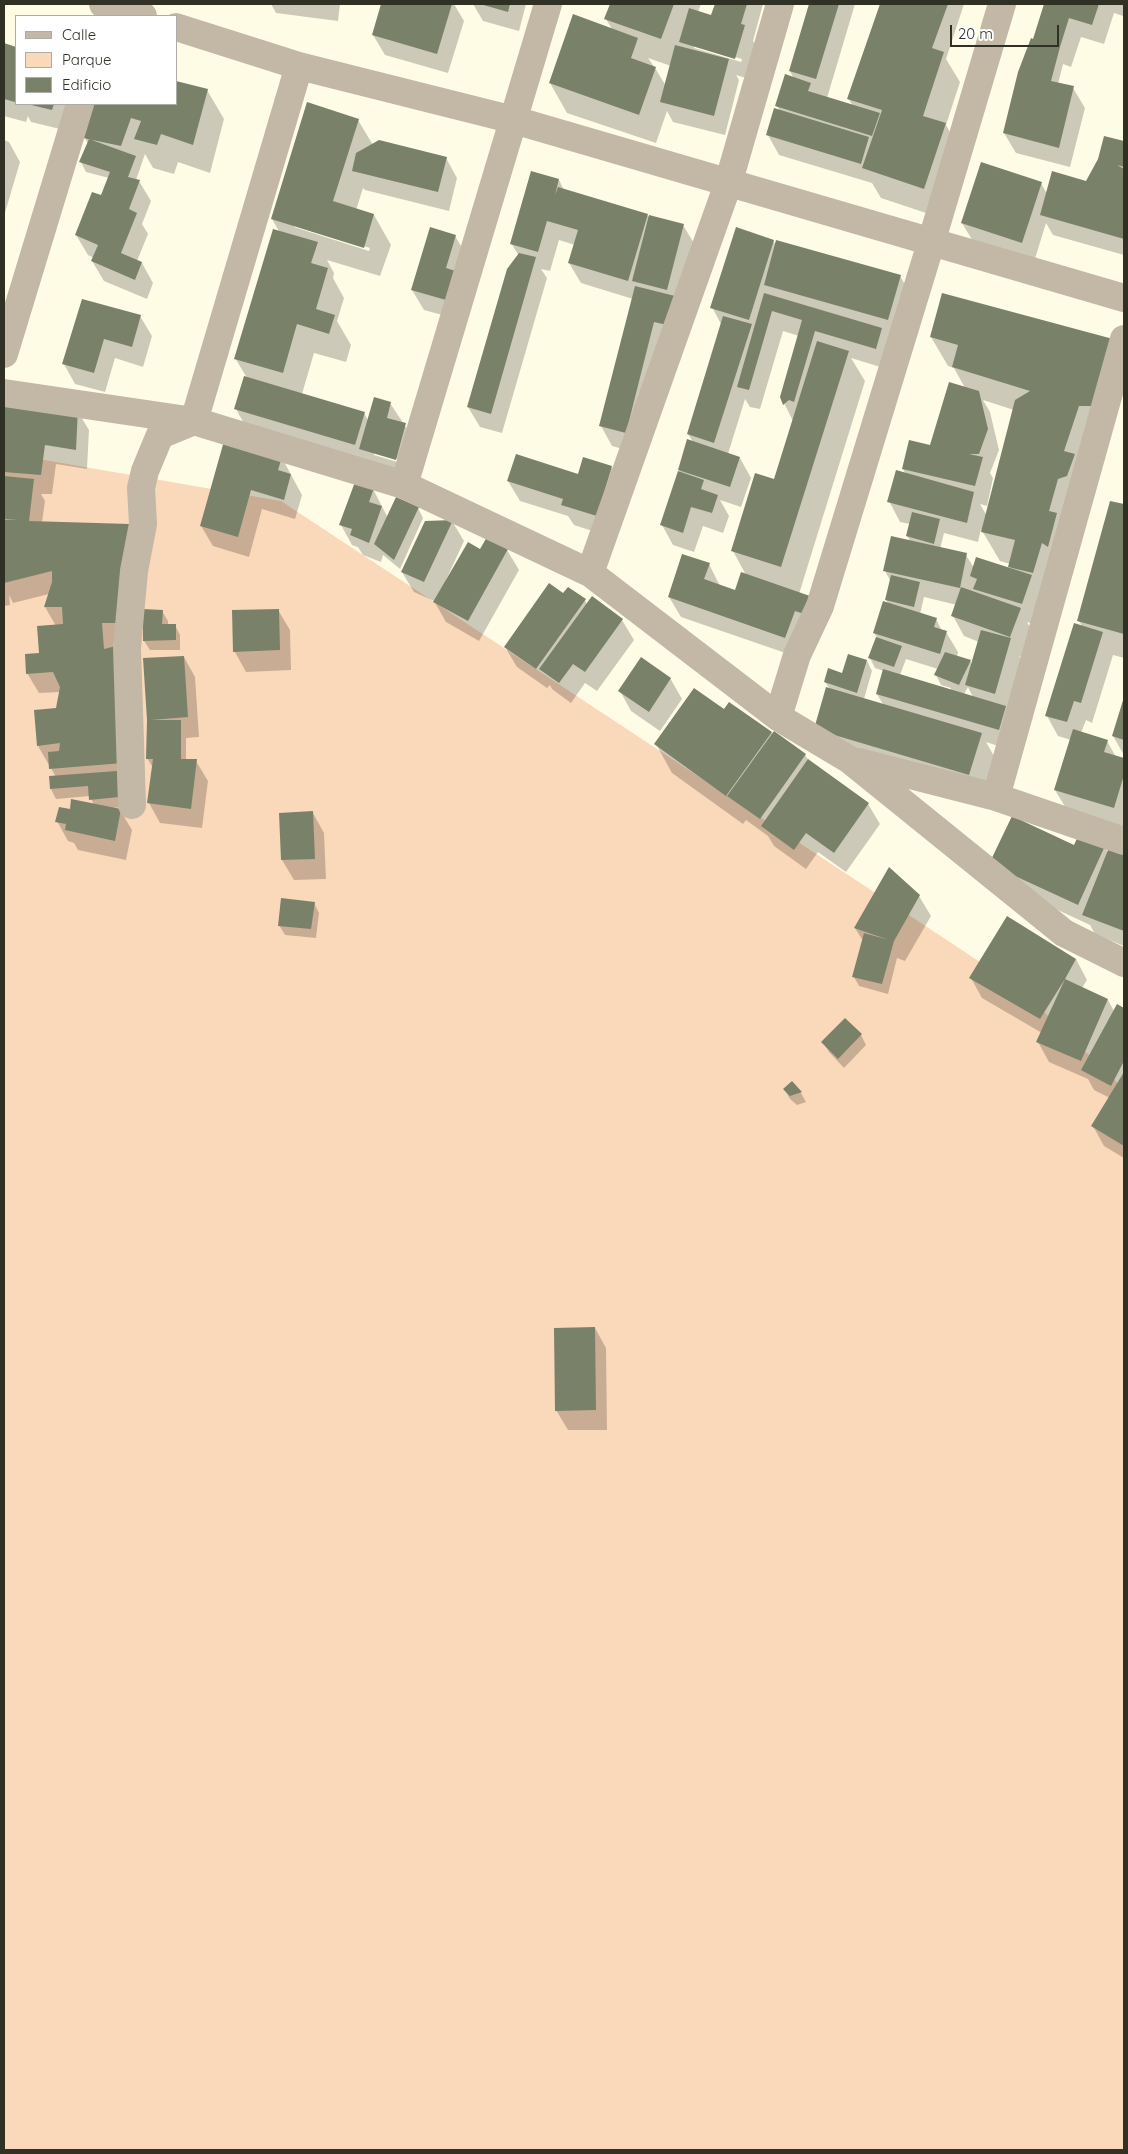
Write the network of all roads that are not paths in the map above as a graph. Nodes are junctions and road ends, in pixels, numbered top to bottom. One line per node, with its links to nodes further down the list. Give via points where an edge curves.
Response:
1 (548, 4): 9 (street)
2 (780, 4): 10 (street)
3 (1002, 4): 11 (street)
4 (106, 9): 5 (street)
5 (138, 15)
6 (178, 28): 7 (street)
7 (300, 66): 9 (street); 16 (street)
8 (80, 105): 14 (street)
9 (514, 120): 10 (street); 17 (street)
10 (728, 184): 11 (street); 18 (street)
11 (932, 243): 12 (street); 19 (street, via 820,606 798,655)
12 (1124, 298)
13 (1124, 339): 21 (street)
14 (4, 354)
15 (4, 393): 16 (street)
16 (194, 421): 17 (street); 22 (street, via 160,435 141,488 143,524 134,571 128,648)
17 (404, 486): 18 (street)
18 (590, 573): 19 (street)
19 (778, 718): 20 (street)
20 (850, 760): 21 (street); 24 (street, via 1064,933)
21 (996, 797): 23 (street)
22 (132, 805)
23 (1124, 841)
24 (1124, 963)

